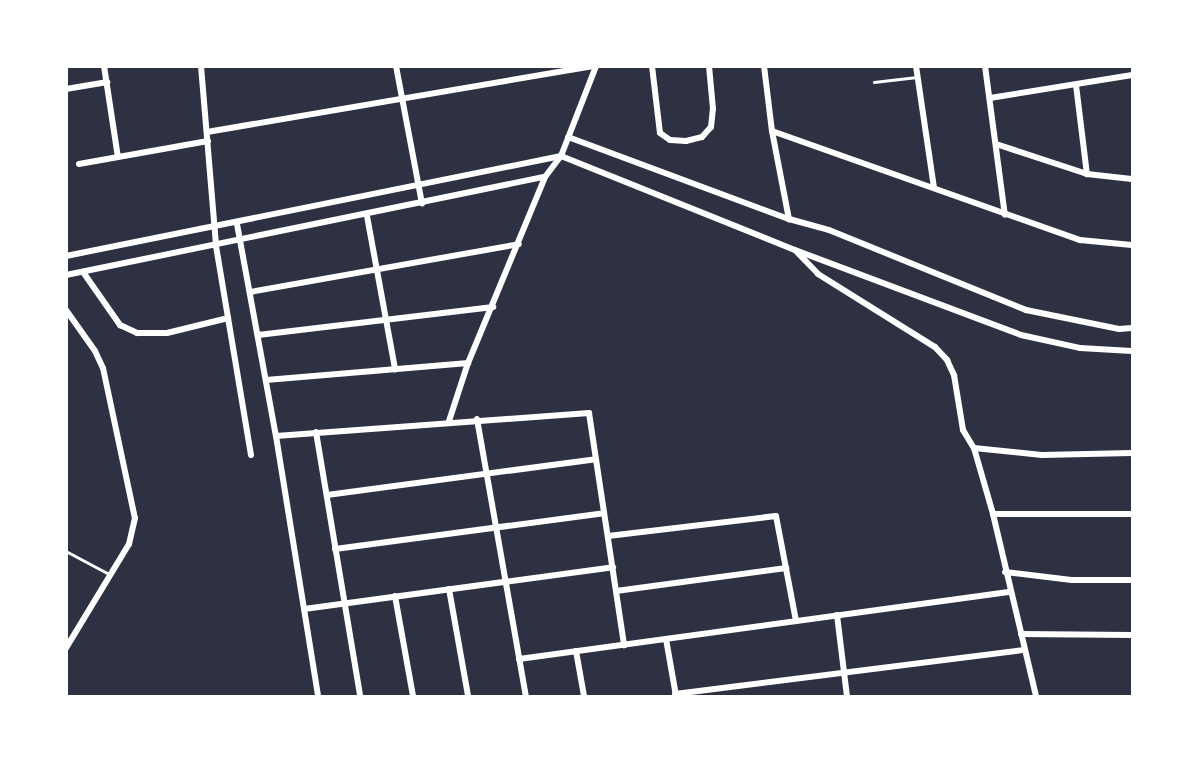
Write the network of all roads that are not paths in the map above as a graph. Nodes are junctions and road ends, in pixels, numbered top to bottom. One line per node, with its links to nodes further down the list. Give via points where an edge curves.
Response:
1 (104, 66): 12 (street)
2 (201, 66): 19 (street)
3 (396, 66): 17 (street)
4 (595, 66): 17 (street); 20 (street)
5 (652, 66): 6 (street, via 660,133 670,140 686,141 702,137 711,127)
6 (709, 66)
7 (764, 66): 18 (street)
8 (916, 66): 11 (street)
9 (985, 66): 16 (street)
10 (1132, 75): 14 (street)
11 (917, 77): 13 (lane); 30 (street)
12 (107, 82): 15 (street); 24 (street)
13 (874, 82)
14 (1076, 85): 16 (street); 26 (street)
15 (66, 89)
16 (990, 98): 22 (street)
17 (403, 100): 19 (street); 29 (street)
18 (772, 131): 30 (street); 34 (street)
19 (207, 132): 21 (street)
20 (568, 137): 23 (street); 34 (street)
21 (208, 141): 24 (street); 36 (street)
22 (996, 144): 26 (street); 32 (street)
23 (561, 156): 27 (street); 29 (street); 41 (street)
24 (118, 157): 25 (street)
25 (79, 164)
26 (1087, 174): 28 (street)
27 (545, 177): 31 (street); 38 (street)
28 (1132, 178)
29 (418, 187): 31 (street); 35 (street)
30 (934, 188): 32 (street)
31 (422, 204): 33 (street)
32 (1005, 215): 39 (street, via 1080,240)
33 (367, 216): 37 (street); 43 (street)
34 (789, 219): 51 (street, via 829,230 1026,310)
35 (237, 224): 36 (street); 37 (street)
36 (214, 229): 40 (street); 42 (street)
37 (240, 241): 40 (street); 46 (street)
38 (519, 244): 43 (street); 47 (street)
39 (1132, 245)
40 (216, 246): 44 (street); 49 (street)
41 (794, 250): 53 (street, via 1021,335 1080,348); 61 (street, via 818,274 935,347 947,360 963,430)
42 (66, 256)
43 (377, 269): 46 (street); 50 (street)
44 (83, 272): 45 (street); 49 (street, via 120,325 138,334 167,333)
45 (66, 275)
46 (250, 292): 52 (street)
47 (493, 307): 50 (street); 54 (street)
48 (66, 310): 77 (street, via 103,368 134,503 134,532)
49 (228, 318): 63 (street)
50 (387, 320): 52 (street); 55 (street)
51 (1132, 328)
52 (258, 335): 56 (street)
53 (1132, 351)
54 (468, 363): 55 (street); 58 (street)
55 (395, 369): 56 (street)
56 (266, 380): 60 (street)
57 (477, 419): 58 (street); 64 (street, via 589,413); 65 (street)
58 (449, 421): 59 (street)
59 (316, 432): 60 (street); 66 (street)
60 (276, 436): 85 (street)
61 (974, 448): 62 (street, via 1042,455); 68 (street)
62 (1132, 453)
63 (251, 455)
64 (596, 459): 65 (street); 67 (street)
65 (486, 474): 66 (street); 70 (street)
66 (327, 495): 72 (street)
67 (604, 513): 70 (street); 71 (street)
68 (993, 514): 69 (street); 76 (street)
69 (1132, 514)
70 (496, 527): 72 (street); 79 (street)
71 (608, 536): 74 (street); 75 (street, via 776,516)
72 (335, 549): 84 (street)
73 (66, 551): 77 (lane)
74 (612, 567): 79 (street); 81 (street)
75 (786, 568): 81 (street); 87 (street)
76 (1005, 572): 78 (street, via 1072,580); 82 (street)
77 (109, 574): 92 (street)
78 (1132, 580)
79 (506, 581): 80 (street); 95 (street)
80 (449, 589): 83 (street); 101 (street)
81 (616, 591): 91 (street)
82 (1010, 592): 86 (street); 88 (street)
83 (395, 596): 84 (street); 100 (street)
84 (345, 603): 85 (street); 99 (street)
85 (304, 609): 98 (street)
86 (837, 615): 87 (street); 96 (street)
87 (796, 621): 90 (street)
88 (1021, 634): 89 (street); 93 (street)
89 (1132, 635)
90 (666, 639): 91 (street); 97 (street)
91 (624, 645): 94 (street)
92 (66, 648)
93 (1024, 650): 96 (street); 105 (street)
94 (576, 651): 95 (street); 103 (street)
95 (520, 659): 102 (street)
96 (844, 673): 97 (street); 104 (street)
97 (675, 695)
98 (318, 696)
99 (360, 696)
100 (413, 696)
101 (468, 696)
102 (526, 696)
103 (584, 696)
104 (847, 696)
105 (1036, 696)

